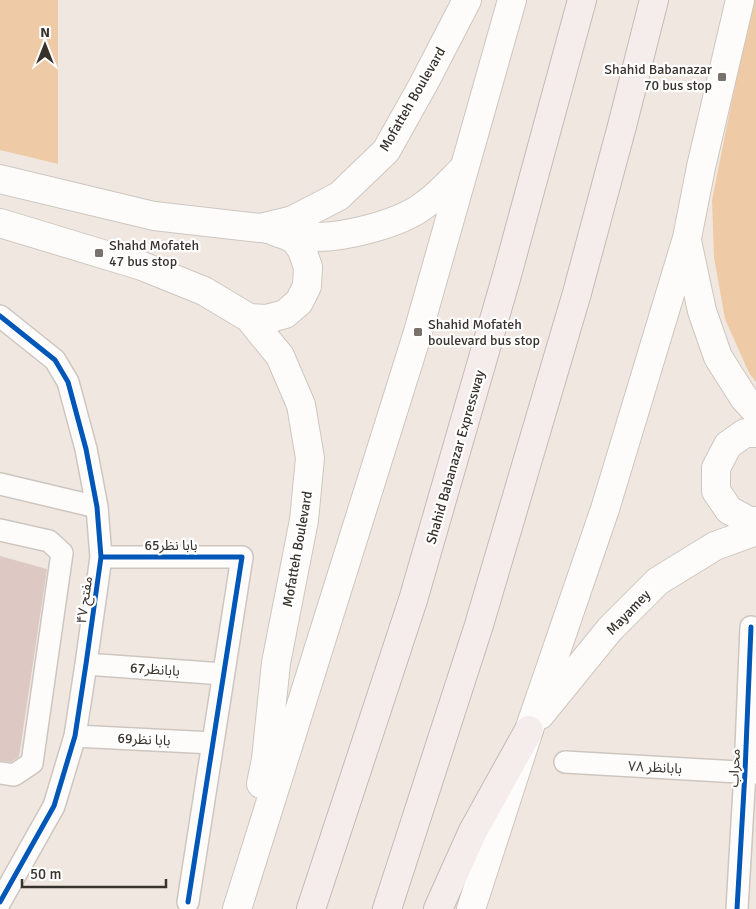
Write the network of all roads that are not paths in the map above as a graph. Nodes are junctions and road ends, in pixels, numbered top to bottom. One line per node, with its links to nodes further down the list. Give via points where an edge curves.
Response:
1 (467, 0): 9 (main road, Mofatteh Boulevard, via 386,151 338,196 293,220)
2 (512, 0): 6 (main road)
3 (582, 0): 33 (highway, Shahid Babanazar Expressway, via 413,600)
4 (654, 0): 34 (highway, via 574,302 479,625)
5 (740, 0): 10 (main road)
6 (465, 168): 9 (main road, via 423,206 373,228 314,237); 32 (main road, via 418,332)
7 (0, 179): 9 (main road, Mofatteh Boulevard, via 154,216)
8 (0, 223): 12 (main road, Mofatteh Boulevard, via 142,266 204,291)
9 (260, 228): 12 (main road, via 295,240 308,267 307,286 299,302 285,314 267,320)
10 (687, 238): 13 (main road, via 702,312 718,357); 24 (main road, via 604,510)
11 (0, 316): 16 (street, مفتح ۴۷, via 55,360 68,382)
12 (248, 318): 32 (main road, Mofatteh Boulevard, via 280,356 301,405 310,458 304,520 276,663 266,759)
13 (756, 411)
14 (756, 433): 17 (main road, via 745,432 728,445 716,468 716,491 729,510 748,521)
15 (0, 484): 16 (street)
16 (97, 507): 20 (street, مفتح ۴۷)
17 (756, 521)
18 (0, 530): 28 (street, via 49,541 62,553 32,763 14,775)
19 (756, 531): 24 (main road, Mayamey, via 715,546 658,581 610,629)
20 (101, 557): 22 (street, مفتح ۴۷); 23 (street, بابا نظر65, via 242,557)
21 (751, 627): 29 (street, محراب)
22 (86, 664): 23 (street, بابانظر67); 25 (street, مفتح ۴۷)
23 (224, 674): 26 (street)
24 (528, 730): 35 (highway, via 473,831); 36 (main road)
25 (75, 736): 26 (street, بابا نظر69); 30 (street, مفتح ۴۷, via 54,806)
26 (213, 743): 31 (street)
27 (566, 762): 29 (street, بابانظر ۷۸)
28 (0, 772)
29 (750, 772): 37 (street, محراب)
30 (0, 902)
31 (188, 902)
32 (236, 909)
33 (311, 909)
34 (387, 909)
35 (438, 909)
36 (471, 909)
37 (737, 909)

